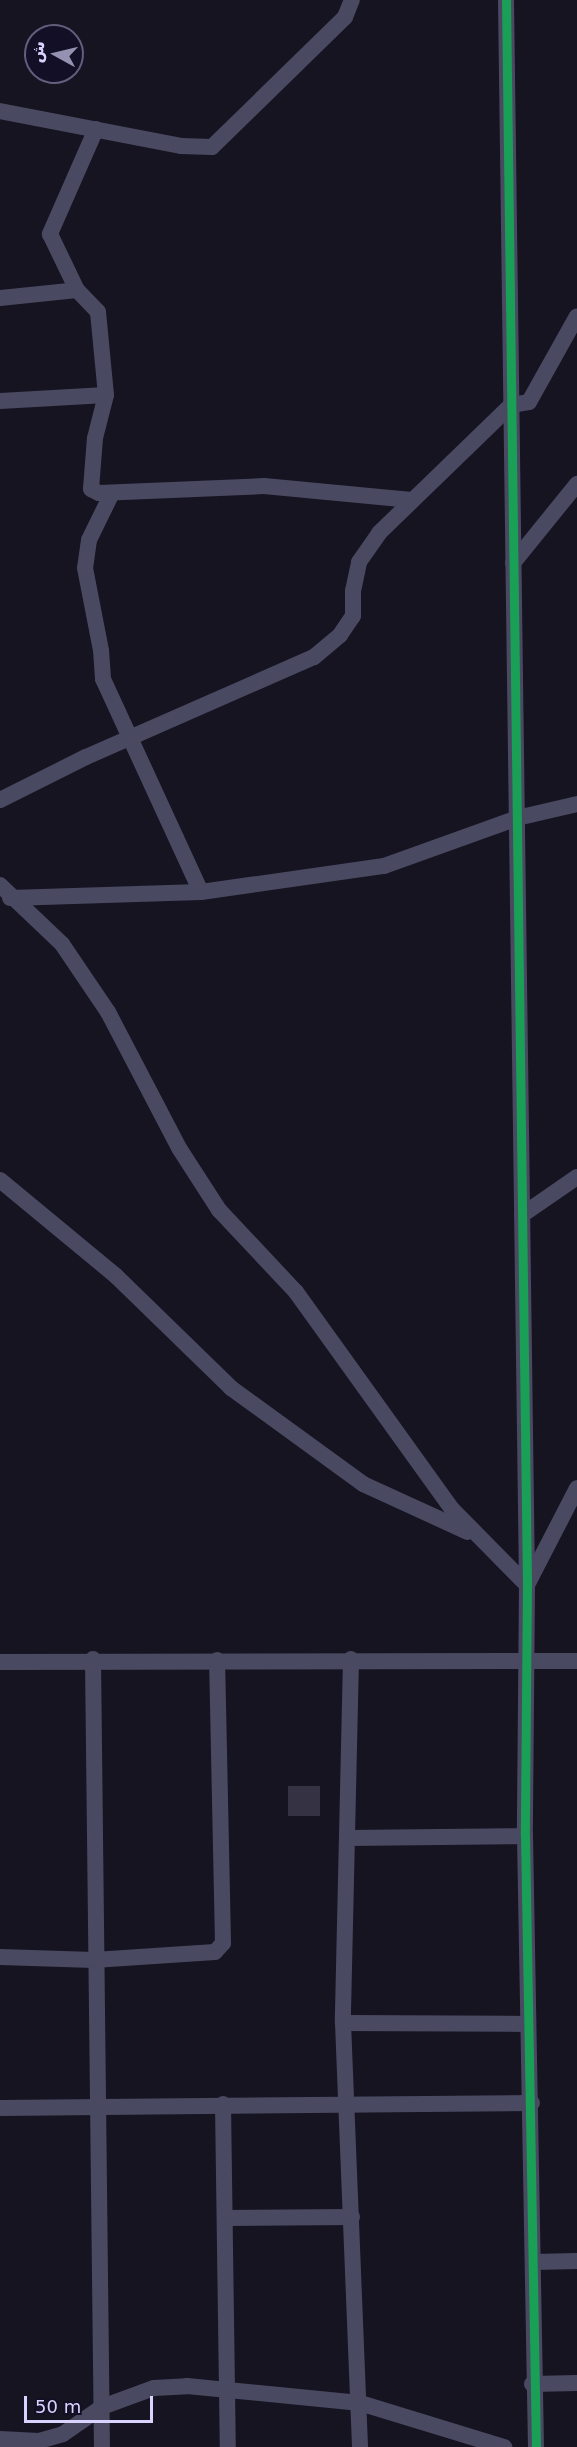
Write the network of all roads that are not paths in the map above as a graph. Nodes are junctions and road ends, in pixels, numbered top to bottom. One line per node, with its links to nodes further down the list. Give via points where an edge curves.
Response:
1 (352, 0): 4 (street, via 345,17 212,147 181,146)
2 (506, 0): 10 (street)
3 (0, 111): 4 (street)
4 (96, 129): 5 (street, via 50,234)
5 (77, 290): 6 (street); 8 (street, via 98,312)
6 (0, 298)
7 (577, 316): 10 (street, via 529,402)
8 (106, 394): 9 (street); 12 (street, via 90,479 91,489)
9 (0, 401)
10 (511, 405): 13 (street); 14 (street)
11 (577, 484): 14 (street)
12 (112, 492): 13 (street, via 264,486); 15 (street, via 89,540 85,568 103,678)
13 (411, 500): 15 (street, via 379,533 359,562 353,616 340,635 314,657)
14 (513, 563): 18 (street)
15 (132, 737): 16 (street); 20 (street, via 137,758)
16 (0, 800)
17 (577, 804): 18 (street)
18 (517, 818): 20 (street, via 384,866); 24 (street)
19 (0, 885): 21 (street)
20 (201, 892): 21 (street)
21 (8, 898): 26 (street, via 62,944 108,1012 179,1148 219,1210 296,1292 452,1509)
22 (577, 1177): 24 (street)
23 (0, 1180): 26 (street, via 116,1276 231,1388 363,1484)
24 (522, 1215): 27 (street)
25 (577, 1488): 27 (street)
26 (478, 1537): 27 (street)
27 (527, 1585): 31 (street)
28 (93, 1659): 30 (street); 33 (street); 37 (street)
29 (351, 1659): 30 (street); 31 (street); 35 (street)
30 (217, 1660): 37 (street, via 223,1943 215,1952)
31 (526, 1660): 32 (street); 34 (street)
32 (577, 1661)
33 (0, 1662)
34 (525, 1836): 35 (street); 39 (street)
35 (347, 1838): 38 (street)
36 (0, 1957): 37 (street)
37 (94, 1960): 42 (street)
38 (343, 2023): 39 (street); 43 (street)
39 (528, 2024): 40 (street)
40 (532, 2103): 43 (street); 48 (street)
41 (223, 2104): 42 (street); 43 (street); 46 (street)
42 (96, 2106): 44 (street); 53 (street)
43 (348, 2106): 45 (street)
44 (0, 2108)
45 (352, 2217): 46 (street); 52 (street)
46 (225, 2218): 51 (street)
47 (577, 2260): 48 (street)
48 (534, 2262): 50 (street)
49 (577, 2383): 50 (street)
50 (532, 2384): 59 (street)
51 (227, 2390): 52 (street); 53 (street, via 154,2388); 56 (street)
52 (360, 2403): 57 (street); 58 (street)
53 (102, 2407): 54 (street, via 55,2436 39,2441); 55 (street)
54 (0, 2439)
55 (102, 2447)
56 (228, 2447)
57 (360, 2447)
58 (504, 2447)
59 (536, 2447)

